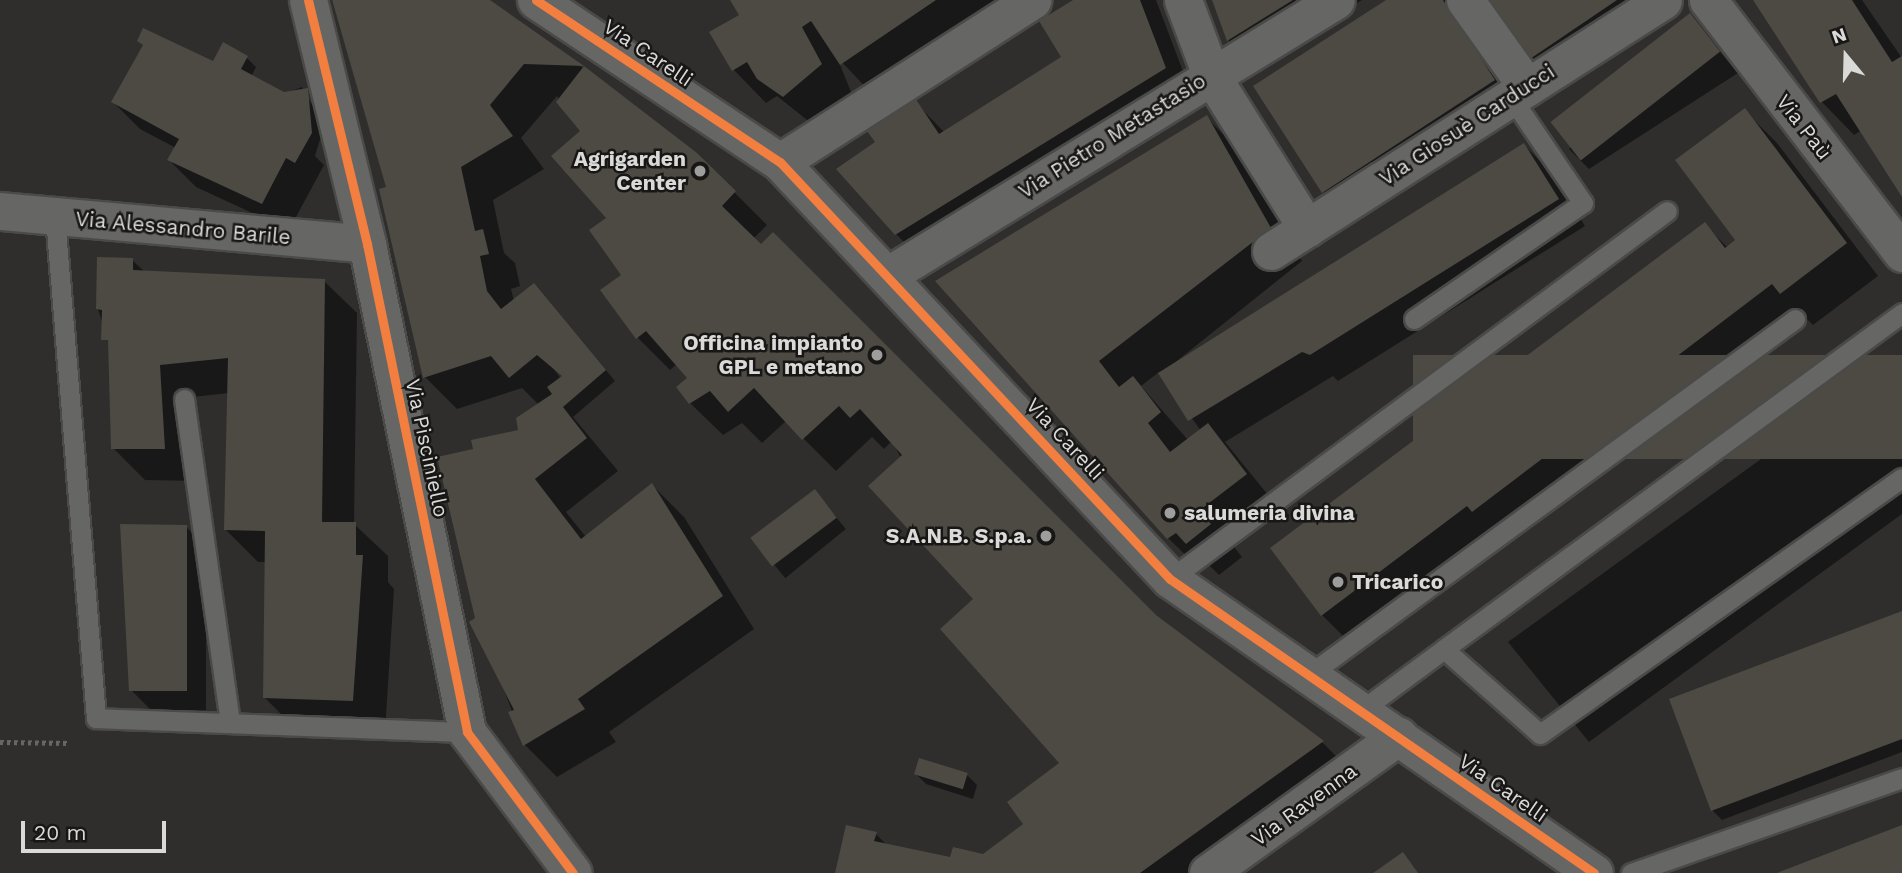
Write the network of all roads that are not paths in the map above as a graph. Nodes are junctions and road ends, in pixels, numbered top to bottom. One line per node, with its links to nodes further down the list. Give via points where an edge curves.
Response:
1 (308, 0): 16 (street, Via Pisciniello)
2 (536, 0): 11 (street, Via Carelli)
3 (1032, 0): 11 (street)
4 (1183, 0): 9 (street)
5 (1336, 0): 9 (street, Via Pietro Metastasio)
6 (1465, 0): 10 (street)
7 (1663, 0): 10 (street, Via Giosuè Carducci)
8 (1707, 0): 18 (street, Via Paù)
9 (1211, 75): 15 (street); 19 (street, Via Pietro Metastasio)
10 (1519, 92): 15 (street, Via Giosuè Carducci); 21 (lane, via 1583,203)
11 (779, 162): 19 (street, Via Carelli)
12 (0, 211): 14 (street, Via Alessandro Barile)
13 (1667, 211): 25 (lane)
14 (55, 217): 16 (street, Via Alessandro Barile); 29 (lane, via 96,718)
15 (1307, 228): 17 (street, Via Giosuè Carducci)
16 (367, 244): 30 (street, Via Pisciniello)
17 (1271, 251)
18 (1902, 253)
19 (890, 274): 25 (street, Via Carelli)
20 (1902, 313): 26 (lane)
21 (1414, 319)
22 (1795, 319): 27 (lane)
23 (184, 399): 29 (lane)
24 (1902, 478): 26 (lane, via 1540,734)
25 (1170, 579): 27 (street, Via Carelli)
26 (1444, 649): 28 (lane)
27 (1310, 674): 28 (street, Via Carelli)
28 (1363, 709): 31 (street, Via Carelli)
29 (230, 723): 30 (lane)
30 (467, 732): 33 (street, Via Pisciniello)
31 (1399, 736): 34 (street, Via Ravenna); 35 (street, Via Carelli)
32 (1902, 778): 36 (lane)
33 (573, 873)
34 (1208, 873)
35 (1594, 873)
36 (1631, 873)

